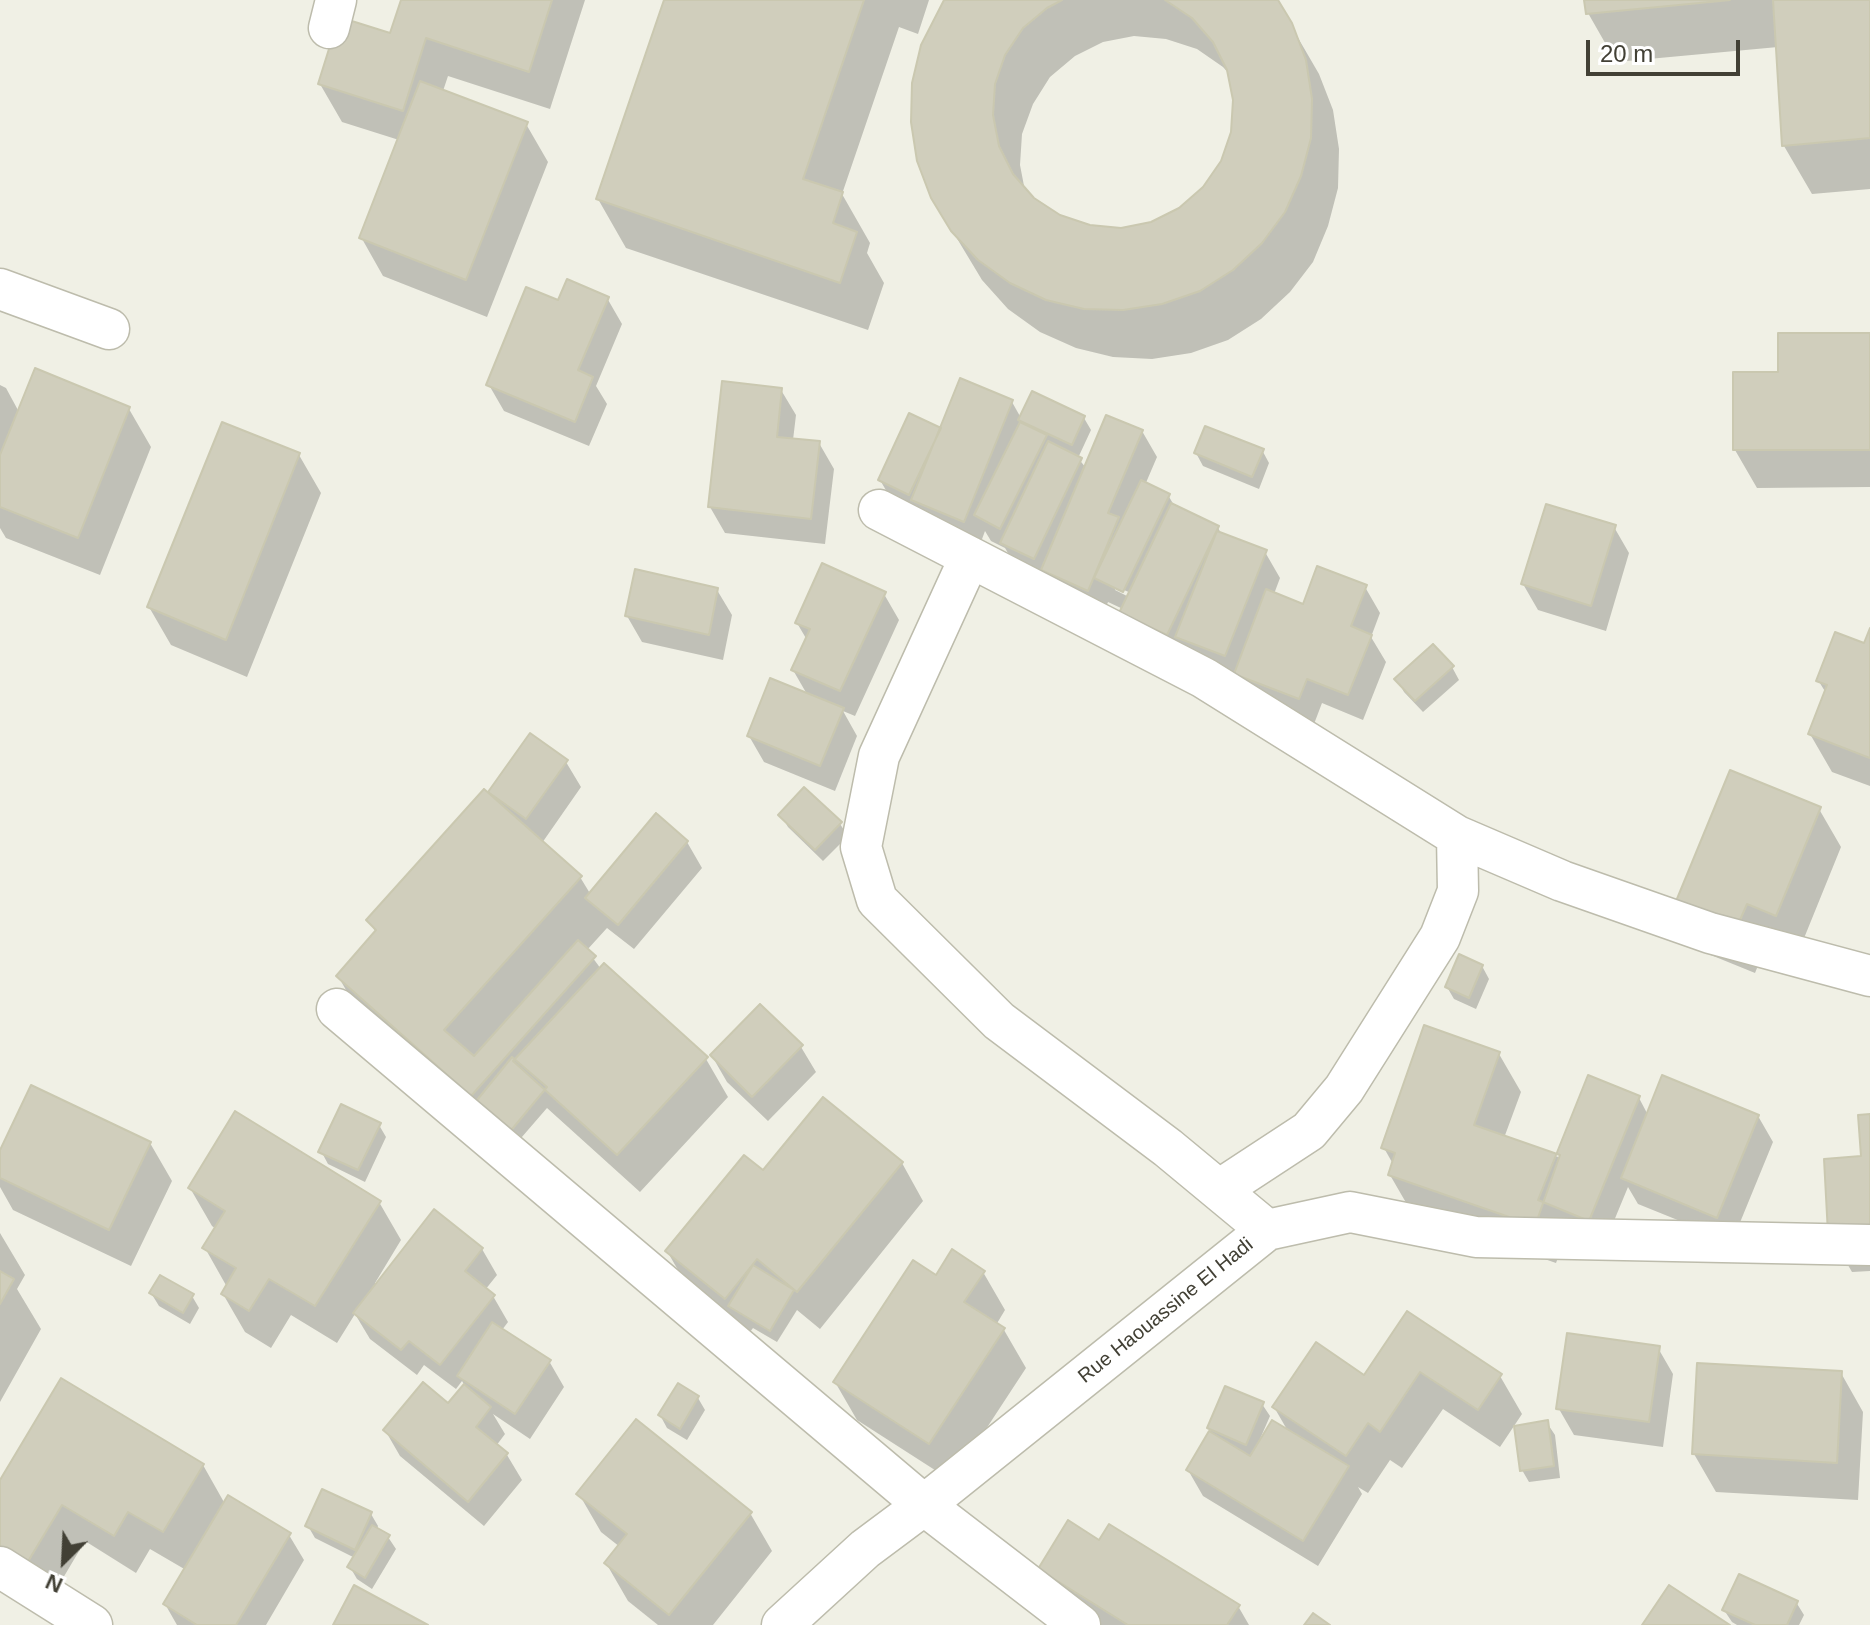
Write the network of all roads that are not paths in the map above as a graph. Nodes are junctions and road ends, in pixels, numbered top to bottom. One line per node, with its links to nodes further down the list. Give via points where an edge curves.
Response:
1 (0, 289): 2 (street)
2 (109, 329)
3 (879, 510): 4 (street)
4 (970, 557): 5 (street, via 1204,678); 8 (street, via 879,756 861,847 877,900 999,1021)
5 (1457, 836): 6 (street, via 1562,881 1710,933); 8 (street, via 1458,891 1440,937 1344,1089 1309,1131)
6 (1870, 976)
7 (337, 1009): 11 (street)
8 (1219, 1190): 9 (street)
9 (1267, 1230): 10 (street, Rue Haouassine El Hadi, via 1350,1212 1476,1237); 11 (street, Rue Haouassine El Hadi)
10 (1870, 1245)
11 (924, 1505): 14 (street, Rue Haouassine El Hadi, via 865,1549); 15 (street)
12 (0, 1567): 13 (street)
13 (92, 1625)
14 (782, 1625)
15 (1080, 1625)

